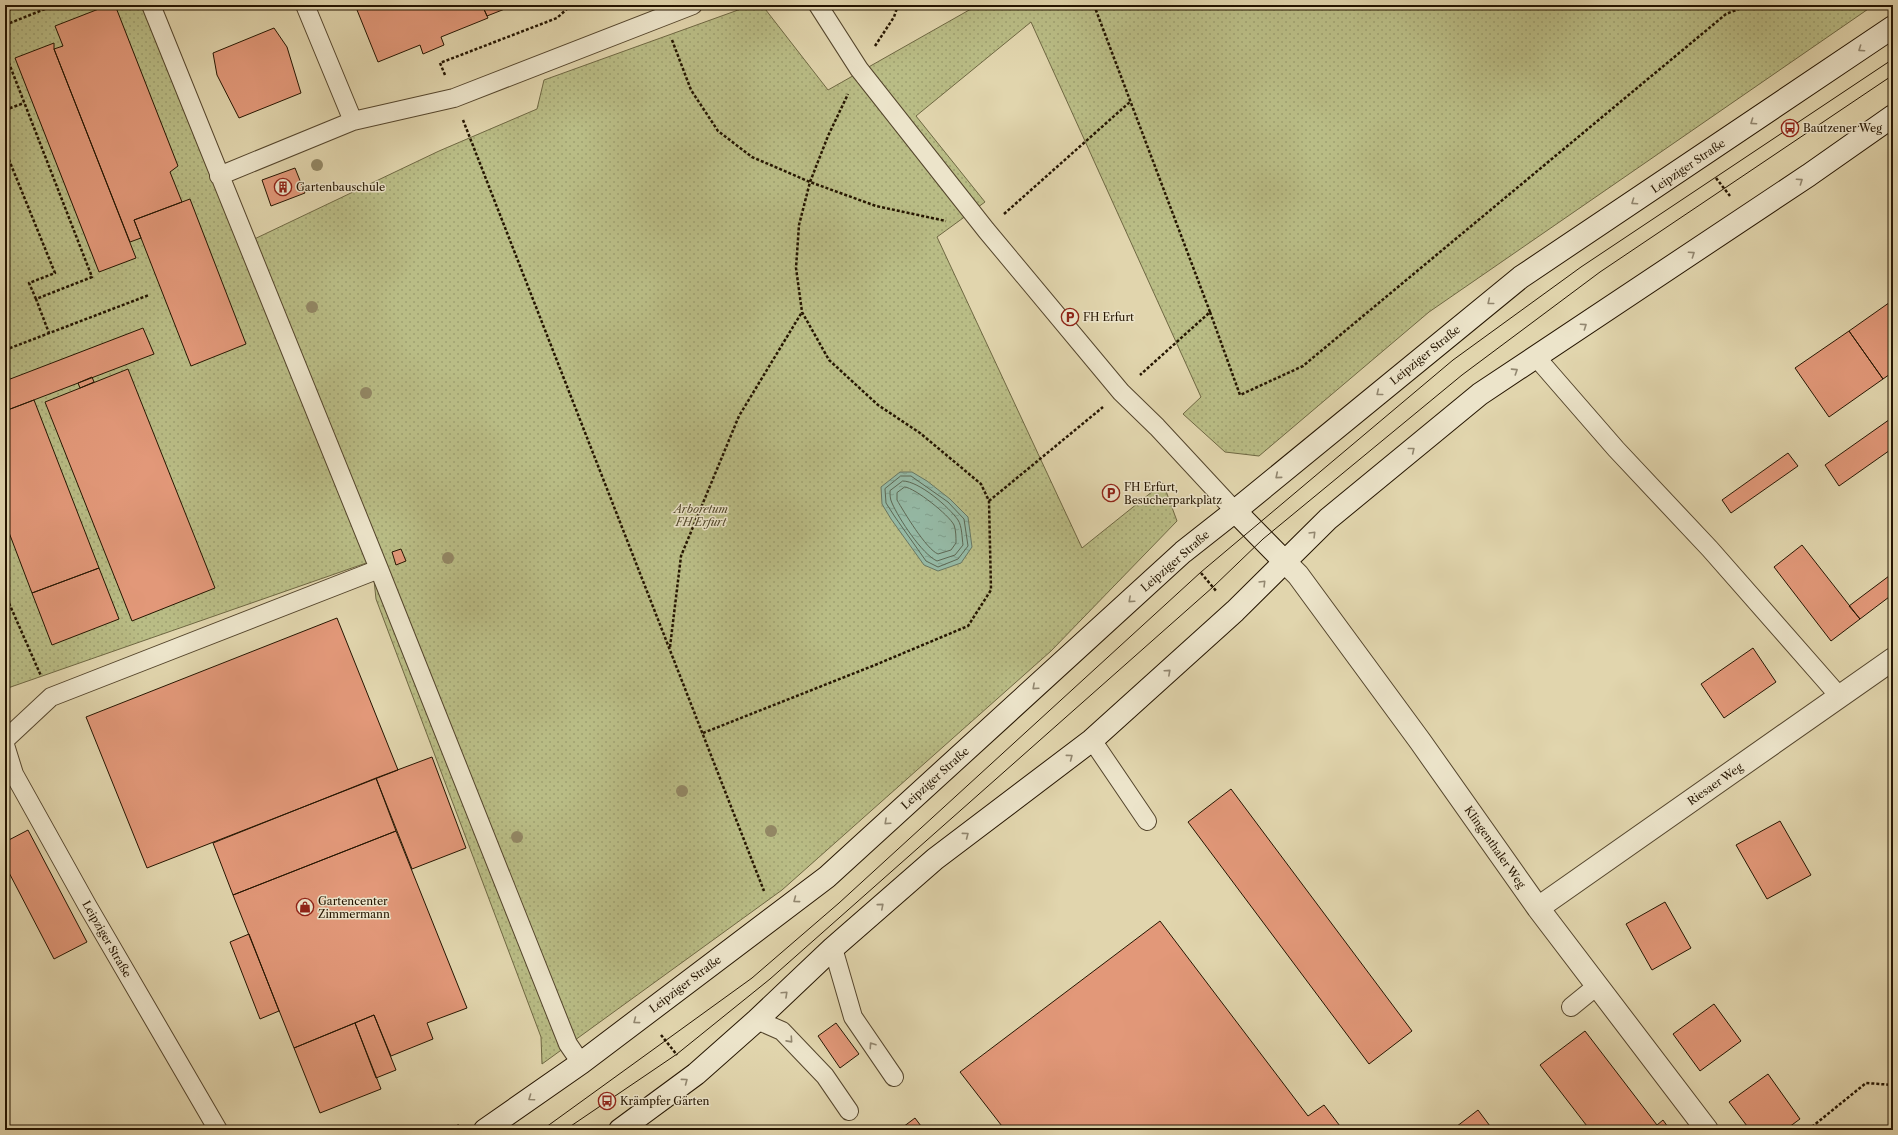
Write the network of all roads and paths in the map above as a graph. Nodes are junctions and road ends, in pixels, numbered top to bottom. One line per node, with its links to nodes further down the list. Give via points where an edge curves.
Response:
1 (151, 5): 23 (lane)
2 (305, 5): 20 (lane)
3 (575, 5): 15 (path, via 557,18 440,63)
4 (693, 5): 10 (lane)
5 (818, 5): 14 (lane)
6 (898, 5): 14 (path, via 894,17)
7 (1094, 5): 16 (path)
8 (1749, 5): 30 (path, via 1726,14 1303,366 1240,395)
9 (50, 7): 11 (path)
10 (663, 17): 15 (lane); 24 (path, via 691,90 718,131 752,157)
11 (5, 25)
12 (1893, 27): 22 (main road, Leipziger Straße, one-way to 22)
13 (5, 53): 17 (path)
14 (859, 70): 24 (path); 26 (lane)
15 (454, 98): 20 (lane); 42 (path)
16 (1130, 101): 26 (path); 30 (path)
17 (24, 103): 18 (path); 28 (path, via 92,277)
18 (5, 110)
19 (1893, 116): 25 (main road, one-way to 19)
20 (353, 121): 23 (lane)
21 (5, 150): 28 (path, via 55,273 29,283)
22 (1702, 157): 25 (path); 36 (main road, Leipziger Straße, one-way to 36, via 1521,277)
23 (219, 176): 39 (lane)
24 (810, 182): 26 (path, via 876,206); 29 (path, via 799,225 796,268)
25 (1745, 218): 33 (main road, one-way to 25)
26 (986, 230): 34 (lane)
27 (149, 295): 31 (path)
28 (36, 299): 31 (path)
29 (802, 312): 35 (path, via 829,360 878,405 920,434 981,484); 42 (path, via 739,416 681,556)
30 (1210, 312): 34 (path)
31 (49, 333): 32 (path)
32 (5, 350)
33 (1536, 357): 38 (main road, one-way to 33, via 1328,519 1480,394); 45 (lane)
34 (1121, 392): 35 (path); 36 (lane)
35 (989, 501): 46 (path, via 991,590 968,626)
36 (1235, 511): 37 (main road, Leipziger Straße); 38 (main road, Klingenthaler Weg)
37 (1183, 552): 41 (path); 56 (main road, Leipziger Straße, one-way to 56, via 827,877)
38 (1285, 562): 41 (main road, one-way to 38); 52 (main road, Klingenthaler Weg, via 1298,575 1420,741)
39 (379, 569): 44 (lane); 58 (lane, via 568,1044)
40 (5, 594): 44 (path)
41 (1235, 611): 48 (main road, one-way to 41)
42 (670, 648): 46 (path)
43 (1893, 659): 45 (main road, Riesaer Weg)
44 (51, 697): 47 (lane)
45 (1840, 697): 52 (main road, Riesaer Weg)
46 (703, 733): 51 (path)
47 (5, 740)
48 (1092, 740): 50 (lane); 53 (main road, one-way to 48, via 935,859)
49 (5, 745): 63 (lane, Leipziger Straße, via 14,774)
50 (1147, 821)
51 (766, 895)
52 (1538, 908): 54 (main road, Klingenthaler Weg)
53 (833, 948): 57 (main road, one-way to 53); 60 (lane, one-way to 53, via 853,1017)
54 (1598, 985): 55 (lane); 66 (main road, Klingenthaler Weg)
55 (1571, 1007)
56 (645, 1014): 58 (main road, Leipziger Straße, one-way to 58); 59 (path)
57 (757, 1020): 59 (main road); 62 (lane, one-way to 62, via 782,1031 825,1076)
58 (581, 1063): 64 (main road, Leipziger Straße, one-way to 64)
59 (696, 1074): 65 (main road, one-way to 59)
60 (894, 1077)
61 (1893, 1085): 67 (path, via 1866,1083)
62 (850, 1111)
63 (218, 1130)
64 (485, 1130)
65 (620, 1130)
66 (1707, 1130)
67 (1808, 1130)

